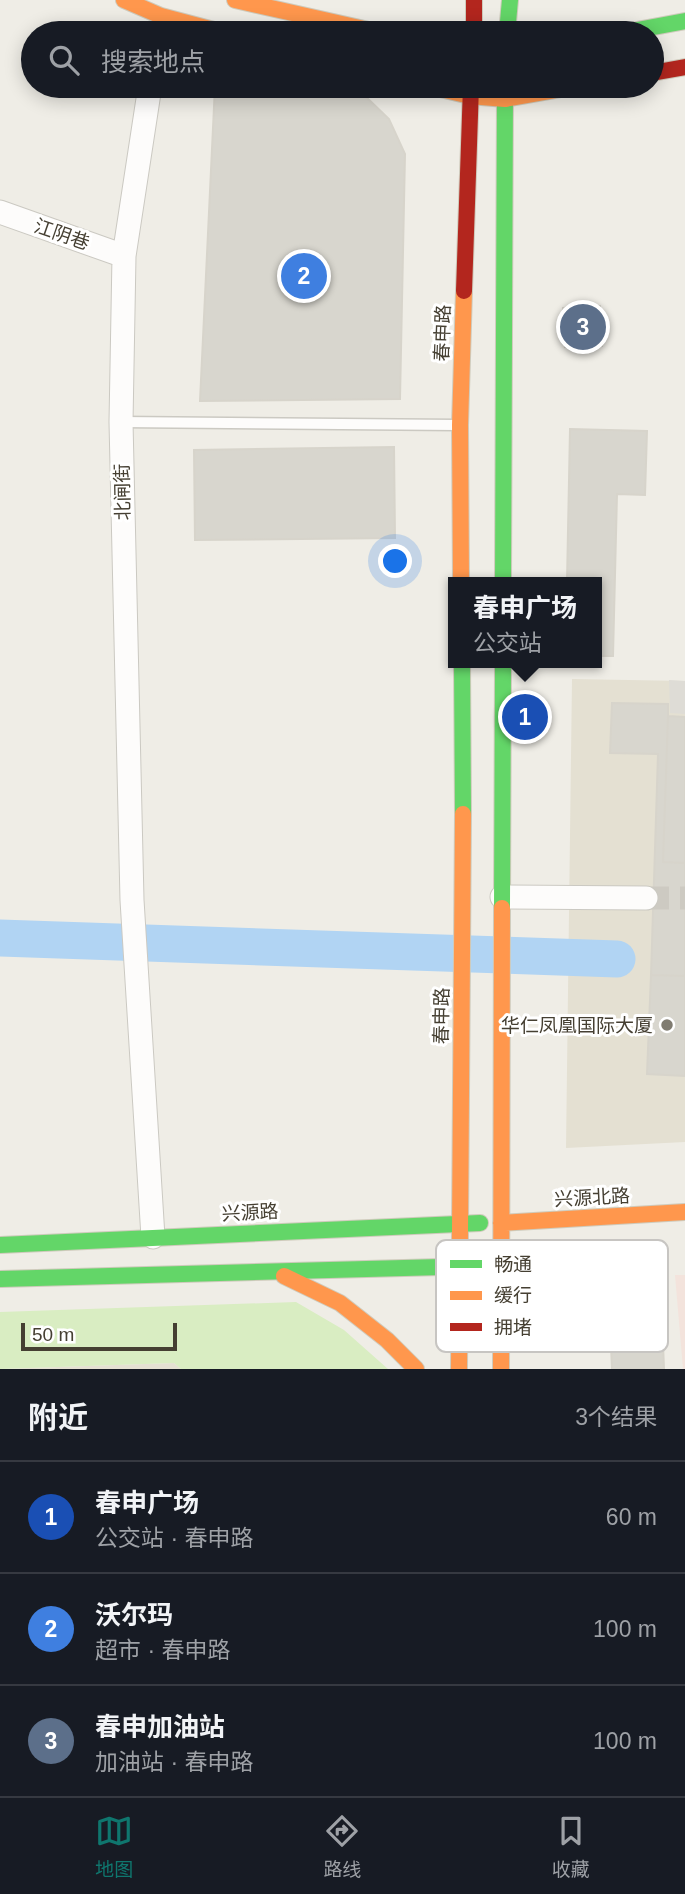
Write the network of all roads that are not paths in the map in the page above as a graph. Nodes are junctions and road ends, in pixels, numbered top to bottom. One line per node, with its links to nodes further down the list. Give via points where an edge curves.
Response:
1 (124, 0): 5 (main road)
2 (235, 0): 6 (main road)
3 (474, 0): 7 (main road)
4 (510, 0): 8 (main road)
5 (154, 21)
6 (329, 21)
7 (474, 21)
8 (508, 21)
9 (685, 21): 10 (main road)
10 (664, 25)
11 (685, 66): 12 (main road)
12 (664, 70)
13 (148, 98): 17 (street, 北闸街)
14 (471, 98): 19 (main road, 春申路)
15 (505, 98): 21 (main road)
16 (0, 212): 17 (street, 江阴巷)
17 (124, 256): 18 (street, 北闸街)
18 (121, 422): 19 (lane); 29 (street, 北闸街, via 134,951)
19 (460, 425): 20 (main road, 春申路)
20 (461, 577)
21 (503, 577)
22 (462, 668): 27 (main road, 春申路)
23 (503, 668): 24 (main road)
24 (502, 897): 25 (street); 28 (main road)
25 (646, 898)
26 (685, 1212): 28 (main road, 兴源北路)
27 (458, 1223): 28 (main road, 兴源路); 29 (main road, 兴源路); 30 (main road, 春申路)
28 (501, 1223): 31 (main road)
29 (153, 1237): 32 (main road, 兴源路)
30 (458, 1240)
31 (501, 1240)
32 (0, 1245)
33 (436, 1269): 34 (main road)
34 (277, 1273): 35 (main road); 36 (main road, via 340,1303)
35 (0, 1279)
36 (416, 1369)

